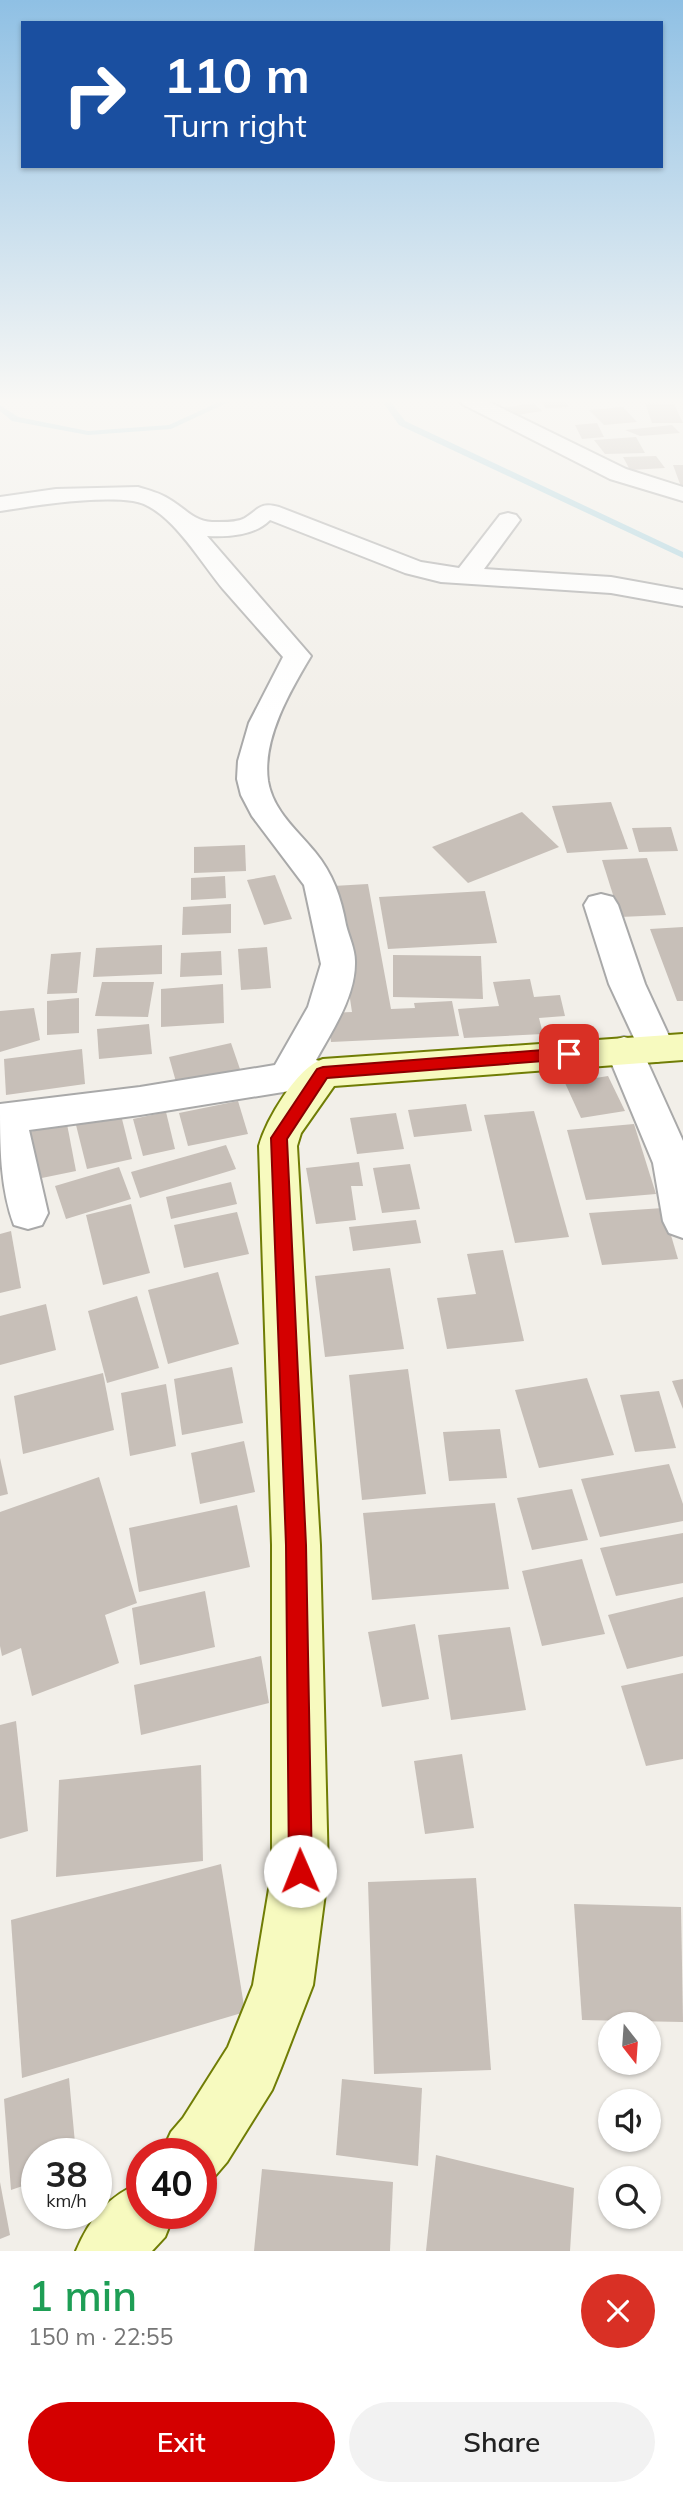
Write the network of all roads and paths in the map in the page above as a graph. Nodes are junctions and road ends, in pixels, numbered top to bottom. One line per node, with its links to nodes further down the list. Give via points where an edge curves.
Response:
1 (164, 506): 3 (street)
2 (508, 520): 4 (street)
3 (183, 522): 4 (street, via 208,529 230,528 253,523 271,512 414,568); 8 (street, via 297,656 256,746 251,775 270,818 314,873 338,963)
4 (466, 576): 5 (street, via 611,585)
5 (683, 598)
6 (601, 905): 7 (street)
7 (655, 1049): 8 (street); 11 (street)
8 (306, 1074): 9 (street); 12 (street, via 278,1146 296,1545 300,1871 283,1985 250,2068)
9 (3, 1118): 10 (street)
10 (28, 1213)
11 (683, 1221)
12 (206, 2138)
13 (129, 2229): 14 (street)
14 (109, 2251)

